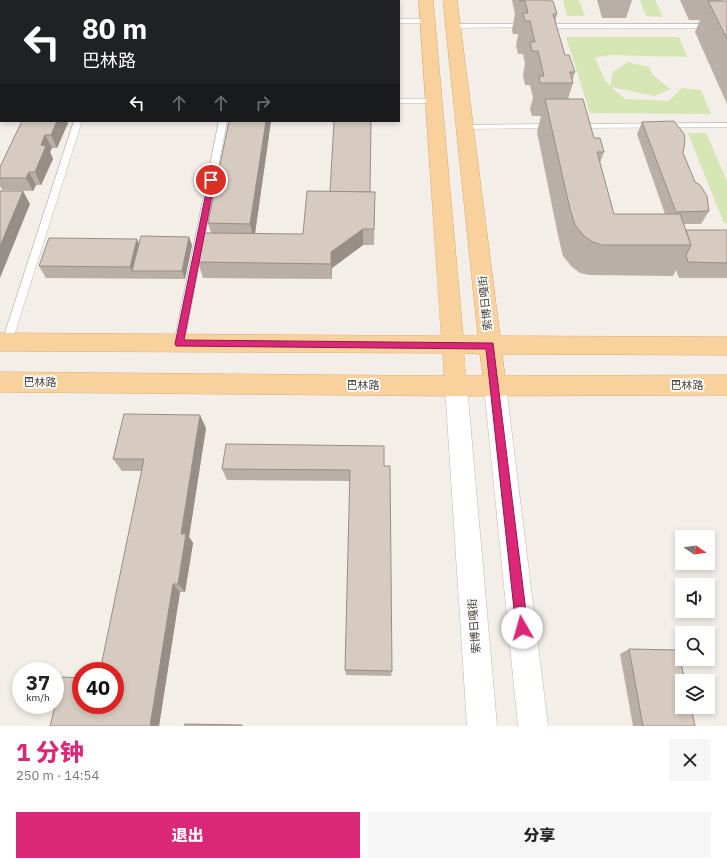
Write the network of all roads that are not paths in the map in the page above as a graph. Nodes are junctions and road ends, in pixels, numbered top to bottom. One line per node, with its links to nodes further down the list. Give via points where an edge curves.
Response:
1 (426, 0): 4 (main road, 索博日嘎街)
2 (450, 0): 5 (main road, 索博日嘎街)
3 (400, 20): 4 (lane)
4 (428, 21): 8 (main road, 索博日嘎街)
5 (454, 26): 6 (lane); 12 (main road, 索博日嘎街)
6 (727, 26)
7 (400, 101): 8 (lane)
8 (434, 101): 15 (main road, 索博日嘎街)
9 (78, 122): 13 (lane)
10 (223, 122): 14 (lane)
11 (727, 126): 12 (lane)
12 (465, 127): 16 (main road, 索博日嘎街)
13 (3, 342): 14 (main road)
14 (179, 344): 15 (main road)
15 (453, 345): 16 (main road); 20 (main road, 索博日嘎街)
16 (490, 345): 17 (main road); 21 (main road, 索博日嘎街)
17 (727, 346)
18 (0, 382): 20 (main road, 巴林路)
19 (727, 385): 21 (main road, 巴林路)
20 (456, 386): 21 (main road, 巴林路); 22 (street, 索博日嘎街)
21 (495, 386): 23 (street, 索博日嘎街)
22 (482, 726)
23 (533, 726)

